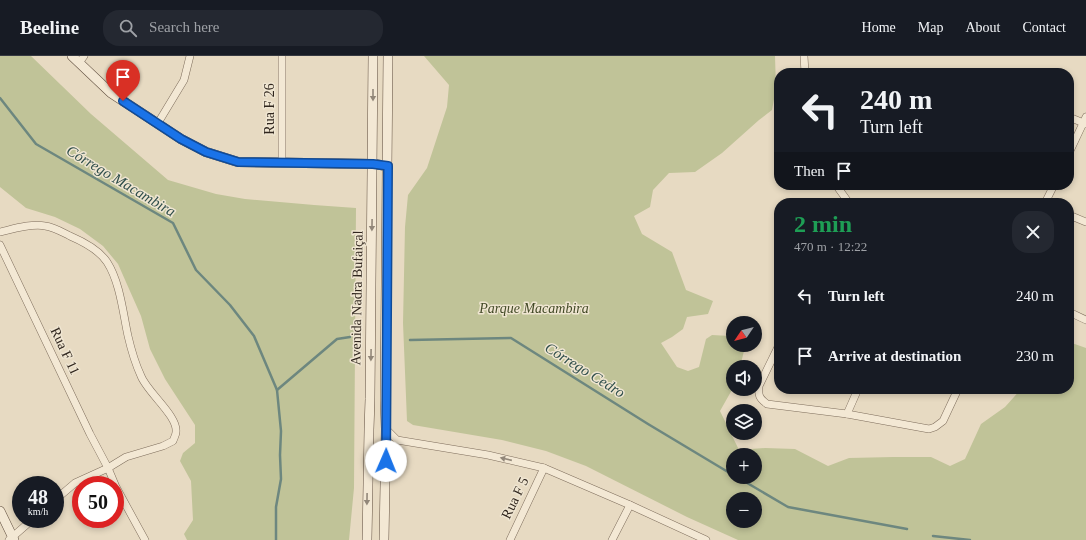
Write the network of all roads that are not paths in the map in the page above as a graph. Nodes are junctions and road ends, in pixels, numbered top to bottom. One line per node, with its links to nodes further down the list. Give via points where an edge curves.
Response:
1 (72, 56): 7 (main road)
2 (190, 56): 11 (street, via 184,80)
3 (282, 56): 13 (street, Rua F 26)
4 (373, 56): 14 (main road, Avenida Nadra Bufaiçal, one-way to 14)
5 (388, 56): 15 (main road, Avenida Nadra Bufaiçal)
6 (804, 56): 8 (street)
7 (81, 60): 11 (main road, via 112,93)
8 (805, 68)
9 (1074, 119): 10 (street)
10 (1085, 121): 12 (street)
11 (158, 123): 13 (main road, via 206,152 238,162)
12 (1074, 143)
13 (282, 163): 14 (main road)
14 (373, 164): 15 (main road); 35 (main road, Avenida Nadra Bufaiçal, one-way to 35)
15 (388, 166): 26 (main road, Avenida Nadra Bufaiçal)
16 (1074, 217): 17 (street)
17 (1086, 222)
18 (0, 232): 27 (street, via 44,226 54,229 96,251 107,261 113,273 141,378 168,414 176,432 173,441 126,457)
19 (0, 245): 27 (street, Rua F 11)
20 (1074, 314): 21 (street)
21 (1086, 320)
22 (774, 355): 25 (street, via 758,392 767,404)
23 (856, 394): 25 (street)
24 (956, 394): 25 (street, via 943,422 928,429)
25 (847, 414)
26 (386, 429): 28 (street, one-way to 26, via 488,455 398,440); 36 (main road, Avenida Nadra Bufaiçal)
27 (108, 468): 29 (street, via 75,483); 34 (street, Rua F 11)
28 (544, 468): 30 (street); 37 (street, Rua F 5)
29 (64, 492)
30 (630, 505): 38 (street); 39 (street)
31 (0, 511): 33 (main road)
32 (24, 528): 33 (street)
33 (12, 539)
34 (144, 540)
35 (367, 540)
36 (384, 540)
37 (510, 540)
38 (612, 540)
39 (706, 540)

